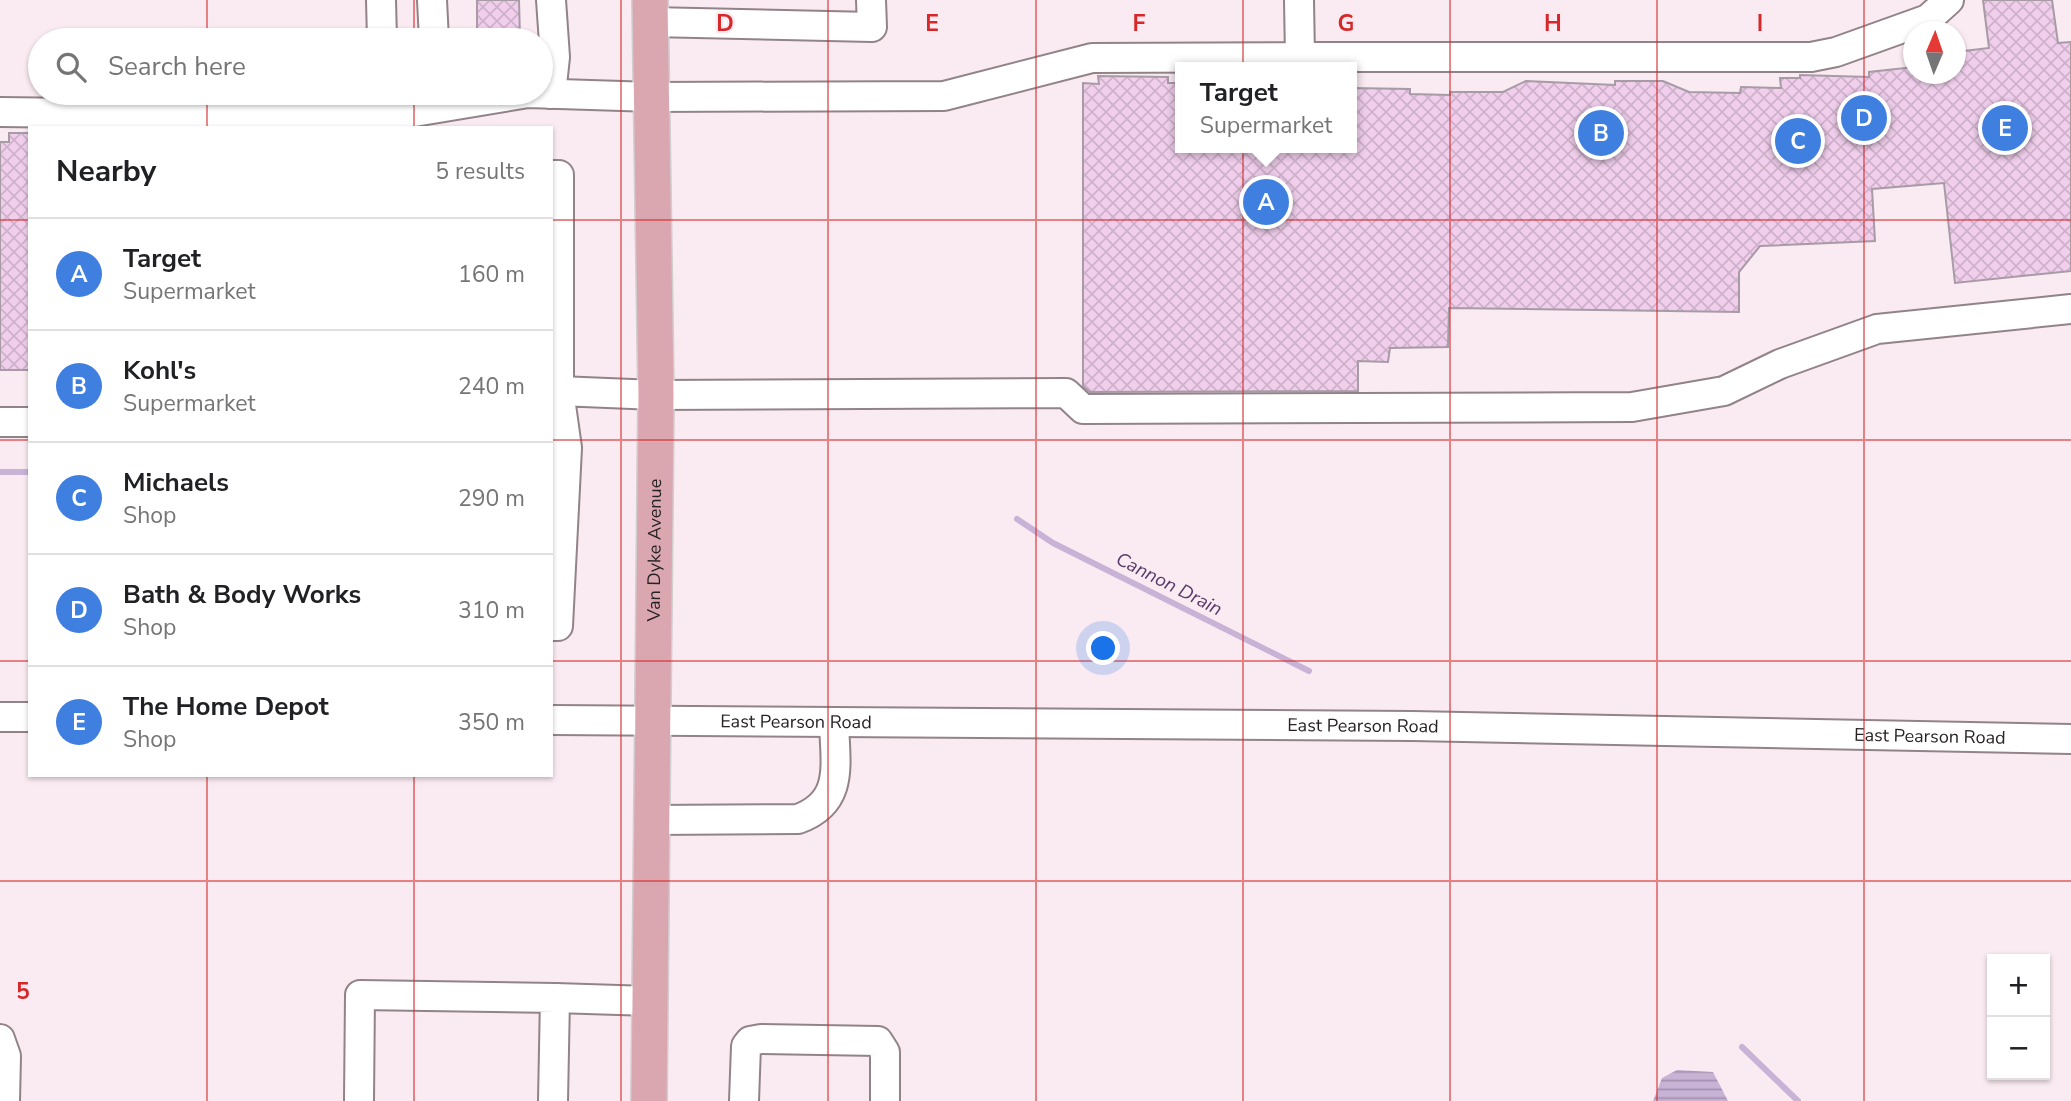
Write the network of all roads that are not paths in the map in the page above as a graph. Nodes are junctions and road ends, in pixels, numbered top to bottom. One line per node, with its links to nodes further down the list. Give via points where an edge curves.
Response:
1 (381, 0): 9 (street)
2 (432, 0): 10 (street)
3 (551, 0): 11 (street)
4 (871, 0): 8 (street, via 872,27)
5 (1299, 0): 12 (street)
6 (1949, 0): 12 (street, via 1928,19 1811,57)
7 (651, 11): 8 (street); 14 (main road, Van Dyke Avenue)
8 (737, 12)
9 (382, 28)
10 (433, 28)
11 (550, 28)
12 (1300, 57): 14 (street, via 1092,58 944,96)
13 (553, 94): 14 (street)
14 (653, 97): 22 (main road, Van Dyke Avenue)
15 (441, 105): 17 (street)
16 (0, 112): 17 (street)
17 (383, 113)
18 (553, 175): 20 (street, via 559,175)
19 (2071, 309): 22 (street, via 1877,329 1780,364 1724,391 1632,407 1083,409 1066,393)
20 (555, 342): 21 (street)
21 (555, 392): 22 (street); 25 (street, via 567,448 558,626)
22 (656, 395): 29 (main road, Van Dyke Avenue)
23 (0, 422): 24 (street)
24 (28, 422)
25 (553, 626)
26 (0, 717): 27 (street)
27 (28, 717)
28 (553, 720): 29 (street, East Pearson Road)
29 (654, 721): 30 (street, East Pearson Road); 32 (main road, Van Dyke Avenue)
30 (834, 722): 31 (street, East Pearson Road, via 1412,726); 32 (street, via 832,790 827,803 815,813 798,819)
31 (2071, 739)
32 (652, 820): 34 (main road, Van Dyke Avenue)
33 (555, 998): 34 (street); 37 (street, via 360,995); 38 (street)
34 (650, 1001): 39 (main road, Van Dyke Avenue)
35 (0, 1039): 36 (street, via 6,1056)
36 (5, 1101)
37 (359, 1101)
38 (553, 1101)
39 (649, 1101)
40 (744, 1101): 41 (street, via 746,1046 761,1039 878,1041 886,1052)
41 (885, 1101)

